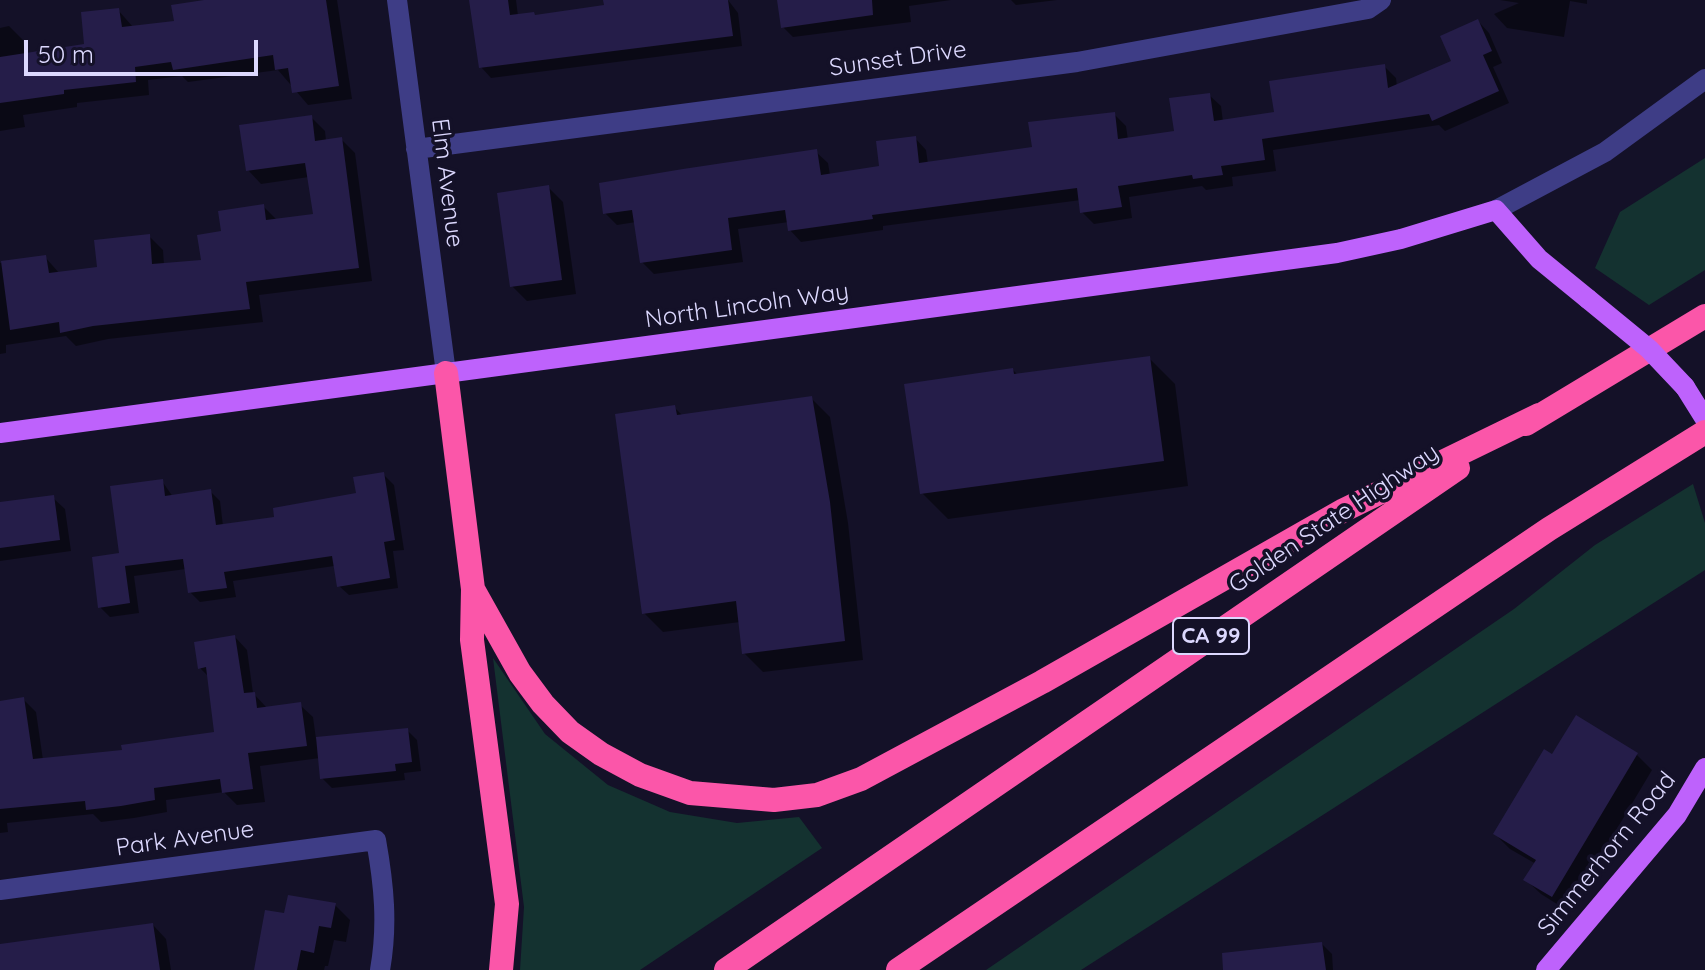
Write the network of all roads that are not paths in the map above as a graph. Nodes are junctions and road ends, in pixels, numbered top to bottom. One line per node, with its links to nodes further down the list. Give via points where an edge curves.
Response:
1 (397, 0): 4 (street, Elm Avenue)
2 (1381, 0): 4 (street, Sunset Drive, via 1368,9 1157,50)
3 (1705, 79): 5 (street, North Lincoln Way, via 1605,152)
4 (416, 149): 7 (street, Elm Avenue)
5 (1496, 210): 7 (main road, North Lincoln Way, via 1337,253); 9 (main road, bridge, via 1539,259 1649,349 1685,387)
6 (1705, 316): 8 (highway, Golden State Highway / CA 99)
7 (446, 373): 11 (main road, North Lincoln Way); 12 (highway)
8 (1539, 415): 12 (highway, via 1344,510 1042,682 861,779 817,795 774,800 690,793 601,754 543,704); 18 (highway, Golden State Highway / CA 99)
9 (1705, 419)
10 (1705, 432): 15 (highway, via 1549,529)
11 (0, 433)
12 (473, 589): 17 (highway, via 472,640 507,904)
13 (1705, 768): 19 (main road, Simmerhorn Road, via 1677,815)
14 (0, 890): 16 (street, Park Avenue, via 376,840 385,891)
15 (905, 966)
16 (380, 970)
17 (501, 970)
18 (726, 970)
19 (1546, 970)

